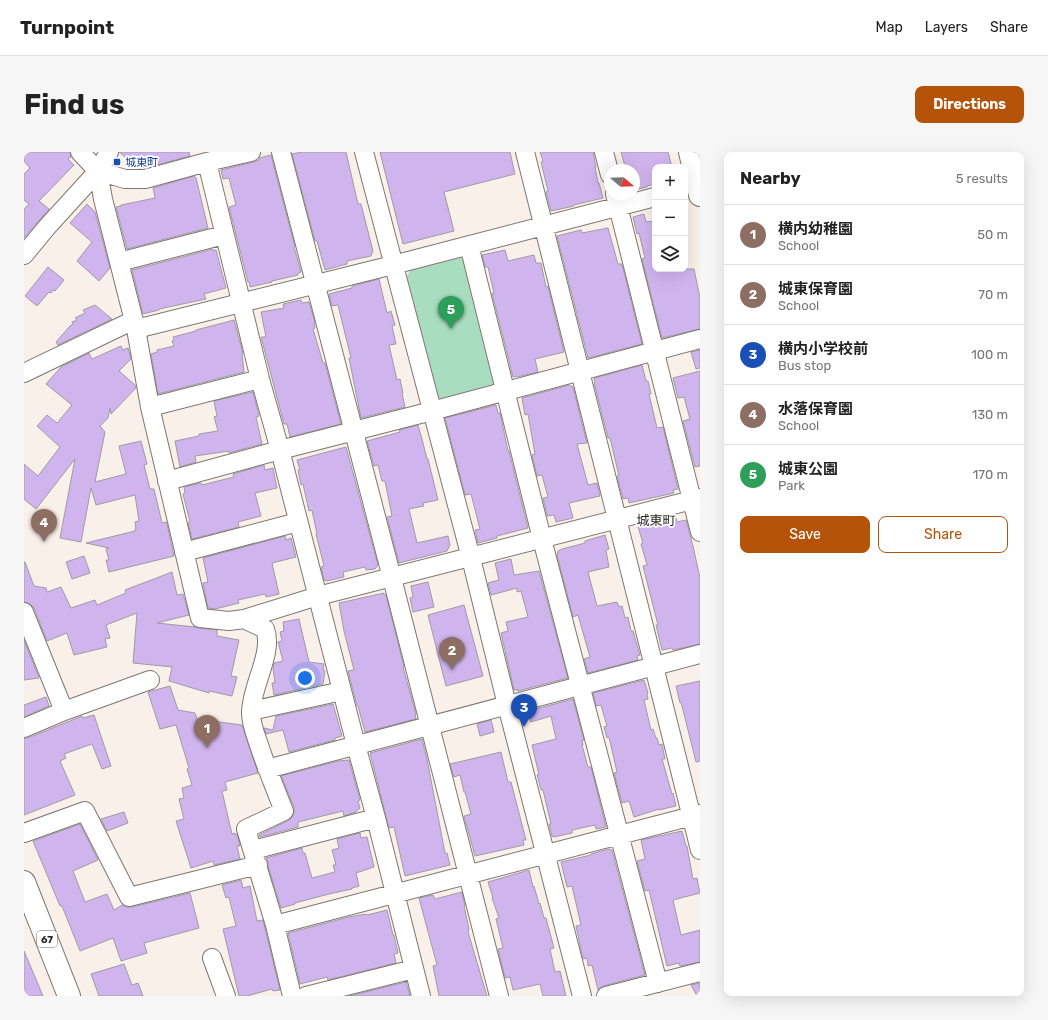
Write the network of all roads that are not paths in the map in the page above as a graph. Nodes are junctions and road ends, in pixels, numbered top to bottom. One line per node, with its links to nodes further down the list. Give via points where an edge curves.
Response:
1 (80, 152): 11 (street)
2 (109, 152): 11 (street)
3 (251, 152): 9 (street)
4 (281, 152): 22 (street)
5 (364, 152): 21 (street)
6 (525, 152): 16 (street)
7 (604, 152): 10 (street)
8 (690, 152): 12 (main road)
9 (207, 162): 11 (street, via 145,179 125,179); 17 (street)
10 (607, 164)
11 (98, 171): 19 (street); 20 (street)
12 (694, 190)
13 (652, 197): 14 (street)
14 (640, 198)
15 (617, 200): 16 (street); 26 (street)
16 (544, 226): 18 (street); 27 (street)
17 (224, 235): 20 (street); 23 (street)
18 (469, 245): 21 (street); 30 (street)
19 (24, 256)
20 (119, 262): 24 (street)
21 (393, 265): 22 (street); 32 (street)
22 (316, 285): 23 (street); 33 (street)
23 (241, 303): 24 (street); 29 (street)
24 (135, 325): 28 (street); 31 (street)
25 (700, 339): 26 (street)
26 (655, 352): 27 (street); 36 (street)
27 (580, 371): 30 (street); 37 (street)
28 (24, 372)
29 (260, 379): 31 (street); 34 (street)
30 (505, 392): 32 (street); 40 (street)
31 (150, 407): 35 (street)
32 (432, 412): 33 (street); 42 (street)
33 (354, 432): 34 (street); 43 (street)
34 (280, 450): 35 (street); 38 (street)
35 (167, 481): 41 (street)
36 (696, 499): 37 (street); 39 (street)
37 (618, 519): 40 (street); 48 (street)
38 (298, 522): 41 (street); 44 (street)
39 (700, 532)
40 (542, 539): 42 (street); 50 (street)
41 (184, 552): 46 (street, via 200,618 229,621)
42 (471, 558): 43 (street); 52 (street)
43 (392, 578): 44 (street); 55 (street)
44 (318, 596): 46 (street); 51 (street)
45 (24, 612): 53 (street)
46 (244, 619): 54 (street, via 265,630 268,637 267,650 252,697)
47 (700, 654): 48 (street)
48 (654, 666): 50 (street); 59 (street)
49 (150, 680): 53 (street)
50 (580, 686): 52 (street); 62 (street)
51 (342, 691): 54 (street); 57 (street)
52 (507, 705): 55 (street); 64 (street)
53 (64, 711): 56 (street)
54 (251, 711): 58 (street, via 252,724)
55 (430, 726): 57 (street); 66 (street)
56 (24, 728)
57 (356, 745): 58 (street); 60 (street)
58 (267, 769): 65 (street, via 284,812 246,829)
59 (696, 815): 62 (street); 63 (street)
60 (376, 818): 65 (street); 68 (street)
61 (24, 833): 65 (street, via 85,811 129,897)
62 (620, 835): 64 (street); 73 (street)
63 (700, 850)
64 (545, 854): 66 (street); 81 (street)
65 (256, 858): 69 (street)
66 (468, 874): 68 (street); 80 (street)
67 (24, 882): 75 (main road, 67)
68 (395, 893): 69 (street); 71 (street)
69 (275, 925): 77 (street)
70 (212, 958): 76 (street)
71 (414, 969): 78 (street); 79 (street)
72 (700, 972): 73 (street)
73 (658, 982): 74 (street)
74 (637, 992): 82 (street)
75 (69, 996)
76 (226, 996)
77 (292, 996)
78 (306, 996)
79 (421, 996)
80 (498, 996)
81 (582, 996)
82 (606, 996)

